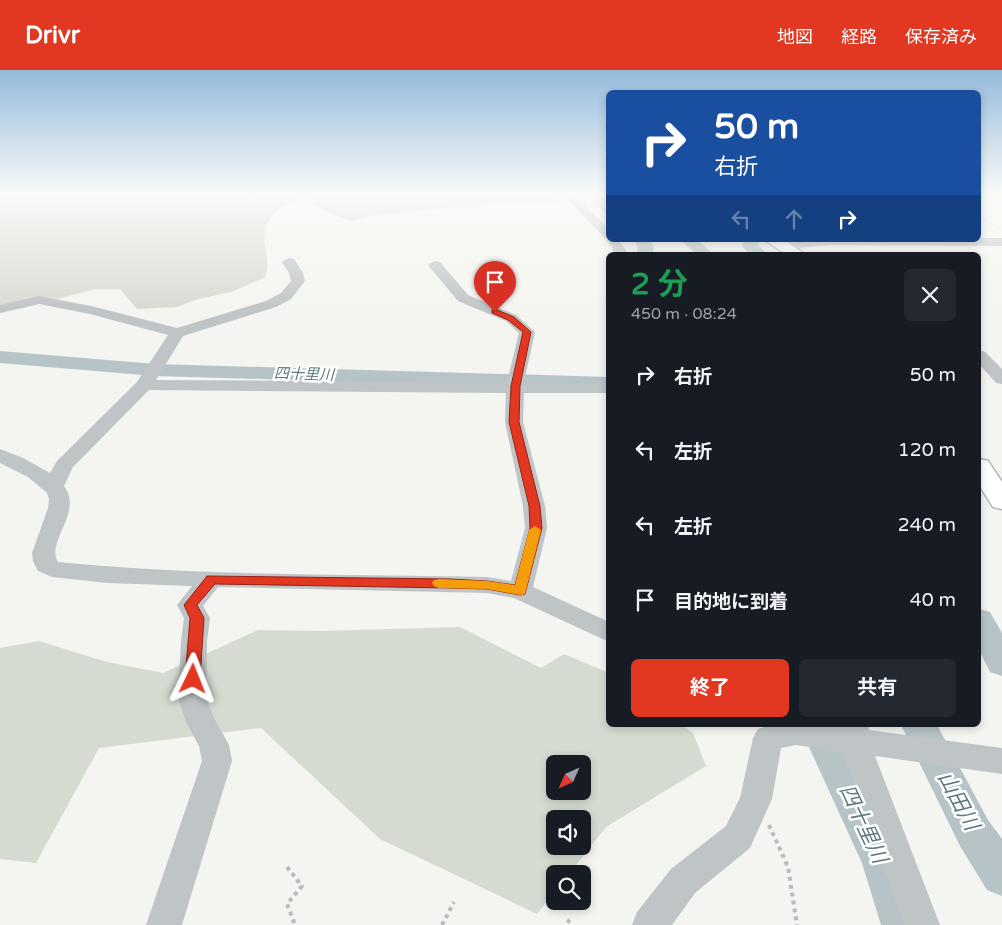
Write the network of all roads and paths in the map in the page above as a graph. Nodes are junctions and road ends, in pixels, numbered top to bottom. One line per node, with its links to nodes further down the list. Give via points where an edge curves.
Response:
1 (613, 242): 7 (street)
2 (778, 242): 3 (street); 8 (main road)
3 (808, 242): 9 (street)
4 (868, 242): 10 (street)
5 (981, 242): 6 (street)
6 (1002, 242)
7 (621, 252)
8 (793, 252)
9 (820, 252)
10 (878, 252)
11 (288, 262): 14 (street, via 298,281 286,296 271,304)
12 (435, 265): 18 (street, via 463,298 511,318 527,332)
13 (0, 309): 14 (street, via 39,300)
14 (177, 333): 17 (street)
15 (981, 357): 16 (street)
16 (1002, 379)
17 (144, 385): 18 (street); 22 (street, via 64,465)
18 (515, 386): 19 (street); 25 (street, via 514,422 534,506 536,528)
19 (606, 388)
20 (0, 455): 22 (street)
21 (981, 469): 23 (main road)
22 (54, 485): 24 (street, via 60,498 56,521 43,551 46,565 52,569)
23 (1002, 501)
24 (212, 579): 25 (street, via 478,585); 34 (street, via 190,605 197,618 192,698 214,745 217,761)
25 (520, 591): 26 (street)
26 (606, 632)
27 (790, 729): 28 (street); 30 (street, via 768,738)
28 (862, 736): 29 (street); 40 (street)
29 (1002, 761)
30 (756, 799): 38 (street, via 738,837 683,881); 39 (path, via 788,867)
31 (287, 867): 35 (path, via 302,886 287,904)
32 (454, 902): 36 (path)
33 (568, 920): 37 (path)
34 (164, 925)
35 (295, 925)
36 (442, 925)
37 (572, 925)
38 (650, 925)
39 (797, 925)
40 (922, 925)

